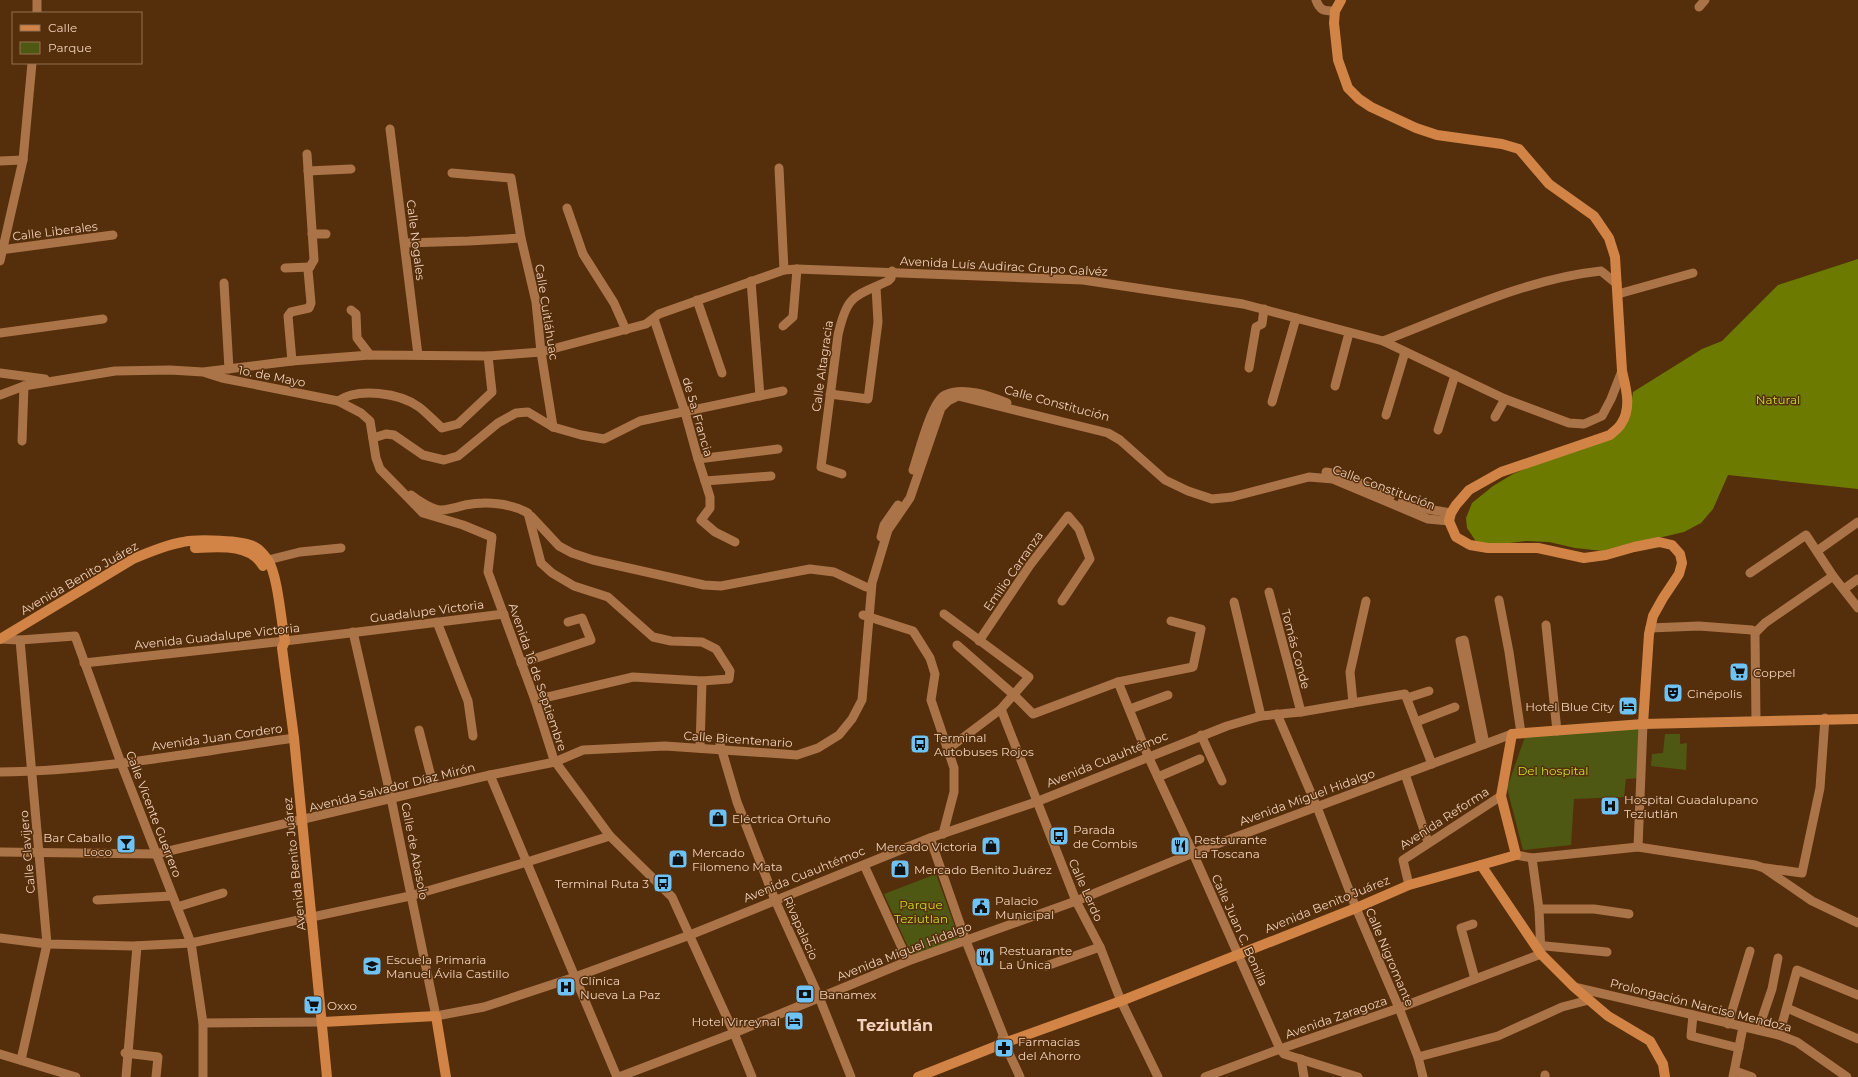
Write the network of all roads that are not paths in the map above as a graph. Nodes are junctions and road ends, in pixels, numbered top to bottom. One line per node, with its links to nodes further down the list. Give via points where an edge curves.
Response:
1 (37, 0): 5 (street)
2 (1316, 0): 4 (street, via 1319,8 1324,11)
3 (1341, 0): 4 (main road)
4 (1335, 11): 32 (main road, via 1337,52 1343,78 1348,88 1359,99 1416,128 1437,135 1502,144 1519,149 1549,184 1594,216 1609,238 1615,257)
5 (37, 12)
6 (32, 64): 9 (street)
7 (390, 129): 20 (street, Calle Nogales)
8 (307, 154): 13 (street)
9 (23, 160): 10 (street); 21 (street)
10 (0, 161)
11 (779, 168): 26 (street)
12 (351, 169): 13 (street)
13 (308, 171): 16 (street)
14 (452, 173): 19 (street, Calle Cuitláhuac, via 510,178)
15 (567, 208): 40 (street, via 583,254 614,303)
16 (312, 234): 17 (street); 23 (street, via 314,260)
17 (326, 234)
18 (113, 236): 21 (street, Calle Liberales)
19 (521, 238): 20 (street); 44 (street, Calle Cuitláhuac, via 536,302)
20 (405, 243): 46 (street, Calle Nogales)
21 (2, 250): 22 (street)
22 (0, 261)
23 (310, 267): 24 (street); 49 (street, via 309,308 291,312 288,316)
24 (285, 268)
25 (797, 269): 26 (street, Avenida Luís Audirac Grupo Galvéz); 27 (street, Avenida Luís Audirac Grupo Galvéz); 39 (street, via 793,317)
26 (784, 270): 29 (street, Avenida Luís Audirac Grupo Galvéz)
27 (892, 271): 31 (street, Calle Altagracia, via 888,281); 34 (street, Avenida Luís Audirac Grupo Galvéz, via 1083,280)
28 (1693, 274): 32 (street)
29 (751, 281): 33 (street, Avenida Luís Audirac Grupo Galvéz); 63 (street)
30 (224, 283): 51 (street)
31 (876, 287): 61 (street, Calle Altagracia, via 855,296 845,308 838,334); 61 (street, via 878,322 868,399)
32 (1617, 289): 43 (street, via 1601,271 1573,274 1523,287); 52 (main road)
33 (697, 300): 37 (street, Avenida Luís Audirac Grupo Galvéz, via 659,314); 55 (street)
34 (1264, 309): 36 (street, Avenida Luís Audirac Grupo Galvéz); 50 (street, via 1262,324 1256,327)
35 (351, 310): 47 (street, via 356,314 357,338)
36 (1296, 318): 42 (street, Avenida Luís Audirac Grupo Galvéz); 66 (street)
37 (654, 319): 40 (street, Avenida Luís Audirac Grupo Galvéz); 67 (street, de 5a. Francia)
38 (103, 320): 41 (street)
39 (784, 326)
40 (626, 330): 44 (street, Avenida Luís Audirac Grupo Galvéz)
41 (0, 333)
42 (1349, 333): 43 (street, Avenida Luís Audirac Grupo Galvéz); 59 (street)
43 (1383, 341): 45 (street, Avenida Luís Audirac Grupo Galvéz)
44 (541, 352): 48 (street, Avenida Luís Audirac Grupo Galvéz); 70 (street, Calle Cuitláhuac)
45 (1405, 352): 56 (street, Avenida Luís Audirac Grupo Galvéz); 68 (street)
46 (418, 354): 47 (street, Avenida Luís Audirac Grupo Galvéz); 48 (street, Avenida Luís Audirac Grupo Galvéz)
47 (370, 355): 49 (street, Avenida Luís Audirac Grupo Galvéz)
48 (488, 356): 65 (street, via 492,392 458,424 442,428 419,407 407,400 383,394 362,393 346,396)
49 (292, 361): 51 (street, Avenida Luís Audirac Grupo Galvéz)
50 (1249, 368)
51 (230, 369): 53 (street, Avenida Luís Audirac Grupo Galvéz)
52 (1622, 371): 64 (street, Avenida Luís Audirac Grupo Galvéz, via 1602,416 1584,424 1569,423); 81 (main road, via 1628,407 1621,424 1610,435 1501,472 1469,490)
53 (203, 372): 57 (street, via 115,371); 65 (street, 1o. de Mayo)
54 (0, 373): 57 (street)
55 (722, 373)
56 (1455, 375): 64 (street, Avenida Luís Audirac Grupo Galvéz); 71 (street)
57 (52, 380): 58 (street)
58 (24, 386): 62 (street); 73 (street)
59 (1335, 386)
60 (783, 391): 63 (street)
61 (830, 394): 77 (street, Calle Altagracia, via 821,467)
62 (0, 395)
63 (760, 396): 67 (street)
64 (1505, 399): 69 (street)
65 (338, 401): 72 (street, 1o. de Mayo, via 361,413 370,421)
66 (1272, 402)
67 (685, 412): 70 (street, via 640,421 604,439); 75 (street, de 5a. Francia)
68 (1386, 415)
69 (1495, 416)
70 (553, 427): 72 (street, via 528,412 516,412 498,422 458,456 444,460 423,455 394,435 386,434)
71 (1438, 430)
72 (373, 438): 76 (street)
73 (22, 441)
74 (778, 449): 75 (street)
75 (698, 459): 79 (street, de 5a. Francia)
76 (380, 469): 80 (street, via 419,501 440,510 473,504 498,504 518,507); 99 (street, Avenida 16 de Septiembre, via 422,513 492,537 488,572)
77 (842, 474)
78 (771, 476): 79 (street)
79 (705, 481): 83 (street, de 5a. Francia, via 710,497 710,508 701,520 715,532)
80 (528, 513): 91 (street, via 559,546 572,553 704,585 721,586 810,569 834,572); 116 (street, via 542,562 552,573 574,586 608,597 653,637 670,641 702,642 716,649 730,671 729,679)
81 (1450, 517): 91 (street, Calle Constitución, via 1404,503 1343,475 1332,473 1315,472 1230,492 1210,493 1164,474 1134,445 1110,429 974,393 953,392 944,395 934,406 904,496 884,525); 101 (street, Calle Constitución, via 1428,519 1333,479 1309,477 1232,497 1212,499 1165,480 1120,440 1108,433 958,396 941,408 910,498 888,530); 106 (main road, via 1456,537 1470,545 1488,548 1538,548 1584,558 1659,542 1672,545 1680,554 1682,563 1679,574 1653,616)
82 (1858, 522): 85 (street)
83 (735, 542)
84 (341, 548): 86 (street, via 300,552)
85 (1817, 550): 88 (street, via 1806,535); 89 (street)
86 (268, 560): 87 (main road, Avenida Benito Juárez); 109 (main road, Avenida Benito Juárez, via 255,546 238,543 203,541 169,546 133,559)
87 (270, 572): 109 (main road, Avenida Benito Juárez, via 251,553 240,550 184,549 134,564); 111 (main road, Avenida Benito Juárez)
88 (1750, 573)
89 (1833, 576): 92 (street); 108 (street)
90 (1858, 579): 92 (street)
91 (866, 587): 101 (street, Calle Constitución)
92 (1844, 589): 98 (street)
93 (1269, 592): 127 (street, Tomás Conde)
94 (1499, 600): 137 (street, via 1509,652)
95 (1062, 601): 110 (street, Emilio Carranza, via 1090,559 1079,529 1068,516 1030,565)
96 (1366, 601): 123 (street, via 1350,672)
97 (1234, 602): 129 (street)
98 (1858, 608)
99 (504, 614): 103 (street, Guadalupe Victoria); 115 (street, Avenida 16 de Septiembre)
100 (944, 614): 110 (street)
101 (865, 615): 143 (street, Calle Bicentenario, via 862,700 852,719 839,735 818,748 797,755); 144 (street, via 913,631 930,658 935,674 931,700)
102 (1171, 621): 117 (street, via 1201,630 1192,667)
103 (437, 622): 107 (street, Guadalupe Victoria); 139 (street, via 468,701)
104 (568, 622): 115 (street, via 582,618 591,640)
105 (1546, 625): 136 (street)
106 (1650, 628): 108 (street, via 1735,627 1748,628); 134 (main road)
107 (353, 632): 111 (street, Avenida Guadalupe Victoria); 158 (street, Calle de Abasolo)
108 (1755, 633): 132 (street)
109 (6, 639): 113 (main road, Avenida Benito Juárez); 114 (street, Calle Vicente Guerrero, via 74,636); 151 (street, Calle Clavijero)
110 (979, 641): 119 (street, via 1029,677)
111 (282, 644): 114 (street, Avenida Guadalupe Victoria); 140 (main road, Avenida Benito Juárez)
112 (957, 645): 119 (street)
113 (0, 646)
114 (84, 663): 148 (street, Calle Vicente Guerrero)
115 (521, 663): 122 (street, Avenida 16 de Septiembre)
116 (702, 681): 122 (street, via 633,677); 142 (street)
117 (1118, 682): 119 (street, via 1033,714); 126 (street, Calle Juan C. Bonilla)
118 (1430, 691): 121 (street, Avenida Cuauhtémoc)
119 (1014, 695): 125 (street)
120 (1168, 695): 126 (street)
121 (1406, 696): 123 (street, Avenida Cuauhtémoc); 133 (street)
122 (536, 700): 147 (street, Avenida 16 de Septiembre)
123 (1353, 703): 127 (street, Avenida Cuauhtémoc)
124 (1455, 707): 133 (street)
125 (1001, 708): 144 (street); 159 (street, Calle Lerdo)
126 (1130, 709): 145 (street, Calle Juan C. Bonilla)
127 (1301, 712): 128 (street, Avenida Cuauhtémoc)
128 (1277, 714): 129 (street, Avenida Cuauhtémoc); 160 (street, Calle Nigromante)
129 (1261, 716): 138 (street, Avenida Cuauhtémoc)
130 (1825, 718): 131 (main road, Avenida Miguel Hidalgo); 132 (main road, Avenida Miguel Hidalgo); 176 (street, via 1820,788 1802,872)
131 (1858, 719)
132 (1756, 721): 134 (main road, Avenida Miguel Hidalgo)
133 (1416, 722): 149 (street)
134 (1643, 724): 136 (main road, Avenida Miguel Hidalgo); 166 (street)
135 (419, 730): 156 (street)
136 (1557, 731): 137 (main road, Avenida Miguel Hidalgo)
137 (1516, 734): 141 (street, Avenida Miguel Hidalgo); 157 (main road, Avenida Reforma)
138 (1201, 735): 145 (street, Avenida Cuauhtémoc); 155 (street)
139 (473, 736)
140 (294, 738): 148 (street, Avenida Juan Cordero); 161 (main road, Avenida Benito Juárez)
141 (1483, 744): 141 (street, via 1464,640 1460,641); 149 (street, Avenida Miguel Hidalgo)
142 (700, 746): 143 (street, Calle Bicentenario); 147 (street, Calle Bicentenario, via 583,750)
143 (721, 746): 182 (street, Rivapalacio, via 736,802)
144 (948, 749): 162 (street, via 954,768 954,792)
145 (1148, 756): 154 (street, Calle Juan C. Bonilla); 159 (street, Avenida Cuauhtémoc)
146 (1200, 759): 154 (street)
147 (553, 761): 153 (street, Avenida Salvador Díaz Mirón); 163 (street, Avenida 16 de Septiembre)
148 (121, 763): 151 (street, Avenida Juan Cordero); 170 (street, Calle Vicente Guerrero)
149 (1432, 764): 152 (street, Avenida Miguel Hidalgo)
150 (0, 772): 151 (street, Avenida Juan Cordero)
151 (32, 772): 168 (street, Calle Clavijero)
152 (1405, 774): 160 (street, Avenida Miguel Hidalgo); 165 (street)
153 (490, 775): 156 (street, Avenida Salvador Díaz Mirón); 173 (street)
154 (1158, 777): 169 (street, Calle Juan C. Bonilla)
155 (1222, 781)
156 (434, 788): 158 (street, Avenida Salvador Díaz Mirón)
157 (1501, 792): 165 (street, Avenida Reforma); 171 (main road)
158 (391, 798): 161 (street, Avenida Salvador Díaz Mirón); 180 (street, Calle de Abasolo)
159 (1036, 802): 162 (street, Avenida Cuauhtémoc); 183 (street, Calle Lerdo)
160 (1317, 807): 169 (street, Avenida Miguel Hidalgo); 185 (street, Calle Nigromante)
161 (302, 820): 170 (street, Avenida Salvador Díaz Mirón); 188 (main road, Avenida Benito Juárez)
162 (943, 834): 164 (street, Avenida Cuauhtémoc)
163 (610, 836): 173 (street); 191 (street, Avenida 16 de Septiembre, via 672,897)
164 (930, 838): 174 (street, Avenida Cuauhtémoc); 193 (street)
165 (1428, 842): 177 (street, Avenida Reforma, via 1403,860)
166 (1638, 847): 172 (street); 176 (street, via 1755,864)
167 (0, 852): 168 (street, Avenida Salvador Díaz Mirón)
168 (39, 853): 170 (street, Avenida Salvador Díaz Mirón); 195 (street, Calle Clavijero)
169 (1193, 853): 183 (street, Avenida Miguel Hidalgo); 201 (street, Calle Juan C. Bonilla)
170 (156, 854): 179 (street, Calle Vicente Guerrero)
171 (1516, 855): 172 (street); 175 (main road, Avenida Benito Juárez)
172 (1532, 858): 186 (street)
173 (527, 862): 180 (street); 205 (street)
174 (864, 865): 182 (street, Avenida Cuauhtémoc); 203 (street)
175 (1481, 865): 177 (main road, Avenida Benito Juárez); 198 (main road)
176 (1764, 868): 189 (street, via 1812,900)
177 (1409, 885): 185 (main road, Avenida Benito Juárez)
178 (223, 894): 184 (street)
179 (172, 896): 181 (street); 184 (street, Calle Vicente Guerrero)
180 (410, 896): 188 (street); 215 (street, Calle de Abasolo)
181 (97, 900)
182 (775, 900): 191 (street, Avenida Cuauhtémoc); 209 (street, Rivapalacio)
183 (1076, 902): 193 (street, Avenida Miguel Hidalgo); 197 (street, Calle Lerdo)
184 (177, 907): 194 (street, Calle Vicente Guerrero)
185 (1356, 908): 201 (main road, Avenida Benito Juárez); 212 (street, Calle Nigromante)
186 (1539, 909): 187 (street, via 1594,909); 198 (street)
187 (1629, 914)
188 (313, 916): 194 (street); 216 (main road, Avenida Benito Juárez)
189 (1858, 923)
190 (1473, 924): 206 (street, via 1461,928)
191 (690, 935): 205 (street, Avenida Cuauhtémoc); 221 (street, Avenida 16 de Septiembre)
192 (0, 938): 195 (street)
193 (965, 942): 203 (street, Avenida Miguel Hidalgo); 224 (street, via 994,1021)
194 (191, 943): 196 (street); 217 (street, Calle Vicente Guerrero)
195 (46, 944): 196 (street); 231 (street, Calle Clavijero)
196 (135, 946): 228 (street)
197 (1100, 947): 204 (street); 211 (street, Calle Lerdo)
198 (1539, 948): 200 (street); 206 (street, Avenida Zaragoza); 207 (main road)
199 (1750, 951): 218 (street)
200 (1607, 952)
201 (1237, 954): 211 (main road, Avenida Benito Juárez); 226 (street, Calle Juan C. Bonilla)
202 (1778, 958): 220 (street, via 1772,989)
203 (908, 961): 209 (street, Avenida Miguel Hidalgo)
204 (1046, 966)
205 (575, 977): 215 (street, Avenida Cuauhtémoc, via 484,1007); 243 (street)
206 (1475, 979): 212 (street, Avenida Zaragoza)
207 (1574, 987): 210 (main road); 214 (street, Prolongación Narciso Mendoza)
208 (1858, 995): 213 (street, via 1797,970)
209 (819, 997): 221 (street, Avenida Miguel Hidalgo); 245 (street, Rivapalacio)
210 (1589, 1000): 229 (street, via 1562,1007 1498,1036); 253 (main road, via 1608,1016 1650,1041 1663,1064)
211 (1121, 1001): 224 (main road, Avenida Benito Juárez); 248 (street, Calle Lerdo)
212 (1399, 1008): 226 (street, Avenida Zaragoza); 229 (street, Calle Nigromante)
213 (1787, 1008): 222 (street); 223 (street)
214 (1693, 1015): 218 (street, Prolongación Narciso Mendoza); 225 (street, via 1691,1036)
215 (436, 1016): 216 (main road, Avenida Cuauhtémoc); 242 (main road, Calle de Abasolo)
216 (323, 1022): 217 (street, Avenida Cuauhtémoc); 241 (main road, Avenida Benito Juárez)
217 (204, 1024): 240 (street, Calle Vicente Guerrero)
218 (1728, 1024): 219 (street, Prolongación Narciso Mendoza)
219 (1743, 1027): 220 (street, Prolongación Narciso Mendoza); 225 (street)
220 (1758, 1030): 222 (street, Prolongación Narciso Mendoza)
221 (734, 1033): 243 (street, Avenida Miguel Hidalgo); 244 (street, Avenida 16 de Septiembre)
222 (1779, 1035): 233 (street, Prolongación Narciso Mendoza, via 1797,1042)
223 (1858, 1038)
224 (1005, 1043): 246 (main road, Avenida Benito Juárez); 247 (street)
225 (1739, 1048): 232 (street)
226 (1282, 1051): 230 (street); 249 (street, Avenida Zaragoza)
227 (0, 1054): 231 (street)
228 (126, 1055): 237 (street); 238 (street); 239 (street, via 157,1058)
229 (1418, 1057): 252 (street, Calle Nigromante)
230 (1301, 1059): 235 (street); 250 (street)
231 (21, 1060): 234 (street)
232 (1734, 1074): 254 (street)
233 (1838, 1074): 255 (street, Prolongación Narciso Mendoza)
234 (62, 1075): 236 (street)
235 (1348, 1076): 251 (street)
236 (76, 1077)
237 (123, 1077)
238 (126, 1077)
239 (155, 1077)
240 (203, 1077)
241 (328, 1077)
242 (446, 1077)
243 (618, 1077)
244 (752, 1077)
245 (851, 1077)
246 (918, 1077)
247 (1020, 1077)
248 (1158, 1077)
249 (1206, 1077)
250 (1304, 1077)
251 (1358, 1077)
252 (1423, 1077)
253 (1665, 1077)
254 (1752, 1077)
255 (1847, 1077)

